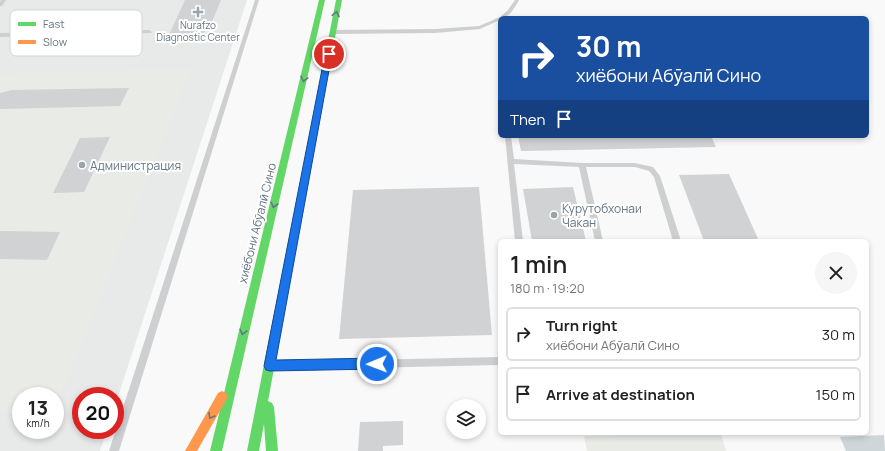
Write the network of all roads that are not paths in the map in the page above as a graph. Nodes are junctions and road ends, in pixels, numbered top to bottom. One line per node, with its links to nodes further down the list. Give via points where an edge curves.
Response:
1 (4, 0): 6 (lane)
2 (257, 0): 24 (lane)
3 (322, 0): 22 (main road, хиёбони Абӯалӣ Сино, one-way to 22)
4 (339, 0): 11 (main road, one-way to 4)
5 (517, 0): 7 (lane, via 510,11)
6 (0, 5)
7 (503, 16)
8 (498, 19): 11 (lane, via 480,27 450,30)
9 (142, 32): 10 (lane)
10 (149, 32)
11 (333, 32): 21 (main road)
12 (0, 35): 13 (lane)
13 (10, 35)
14 (508, 138): 15 (lane)
15 (510, 161): 16 (lane); 17 (lane)
16 (582, 164): 18 (lane); 19 (lane, via 635,165 651,169 657,176)
17 (519, 239)
18 (599, 239)
19 (676, 239)
20 (498, 361): 21 (lane)
21 (270, 366): 23 (main road)
22 (231, 382): 25 (main road, one-way to 25); 26 (main road, хиёбони Абӯалӣ Сино)
23 (266, 384): 27 (main road); 28 (main road)
24 (114, 451)
25 (191, 451)
26 (216, 451)
27 (253, 451)
28 (272, 451)

